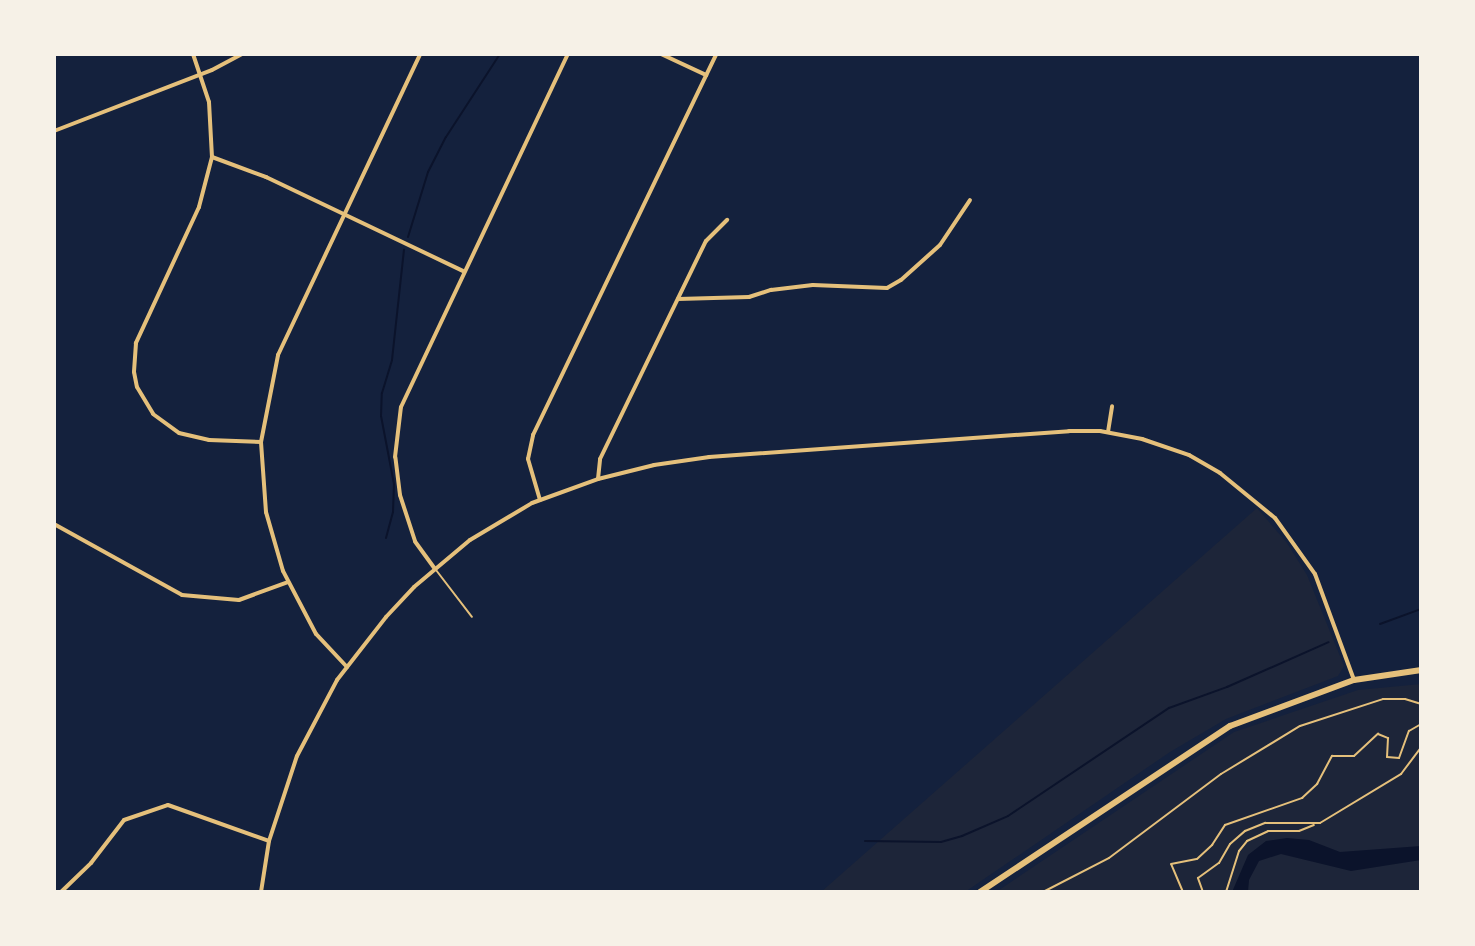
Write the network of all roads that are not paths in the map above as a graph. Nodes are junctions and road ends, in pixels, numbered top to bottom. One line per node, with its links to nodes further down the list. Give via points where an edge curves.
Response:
1 (193, 54): 7 (street)
2 (242, 54): 7 (street)
3 (420, 54): 12 (street)
4 (568, 54): 14 (street)
5 (661, 54): 8 (street)
6 (716, 54): 8 (street)
7 (200, 74): 9 (street); 10 (street, via 212,122)
8 (706, 75): 20 (street, via 533,435 528,459)
9 (54, 131)
10 (212, 157): 12 (street); 18 (street, via 199,207 136,343 134,372 153,414 179,433)
11 (970, 200): 15 (street, via 940,245 887,288 813,285 722,300)
12 (343, 213): 14 (street); 18 (street, via 278,355)
13 (727, 220): 15 (street, via 706,241)
14 (463, 271): 22 (street, via 407,390 395,443 406,518)
15 (678, 299): 19 (street, via 600,459)
16 (1112, 406): 17 (street)
17 (1108, 432): 19 (street, via 709,457); 27 (street, via 1189,455 1240,485 1269,511 1315,574)
18 (261, 442): 23 (street, via 266,512)
19 (598, 479): 20 (street)
20 (540, 500): 22 (street, via 470,540)
21 (54, 524): 23 (street, via 182,595 239,600)
22 (435, 569): 24 (lane); 25 (street, via 386,617)
23 (288, 582): 25 (street, via 316,634)
24 (472, 617)
25 (347, 667): 28 (street, via 297,756)
26 (1421, 670): 27 (main road)
27 (1354, 680): 31 (main road, via 1230,726)
28 (269, 841): 29 (street, via 168,805 124,820); 30 (street)
29 (61, 892)
30 (261, 892)
31 (980, 892)

